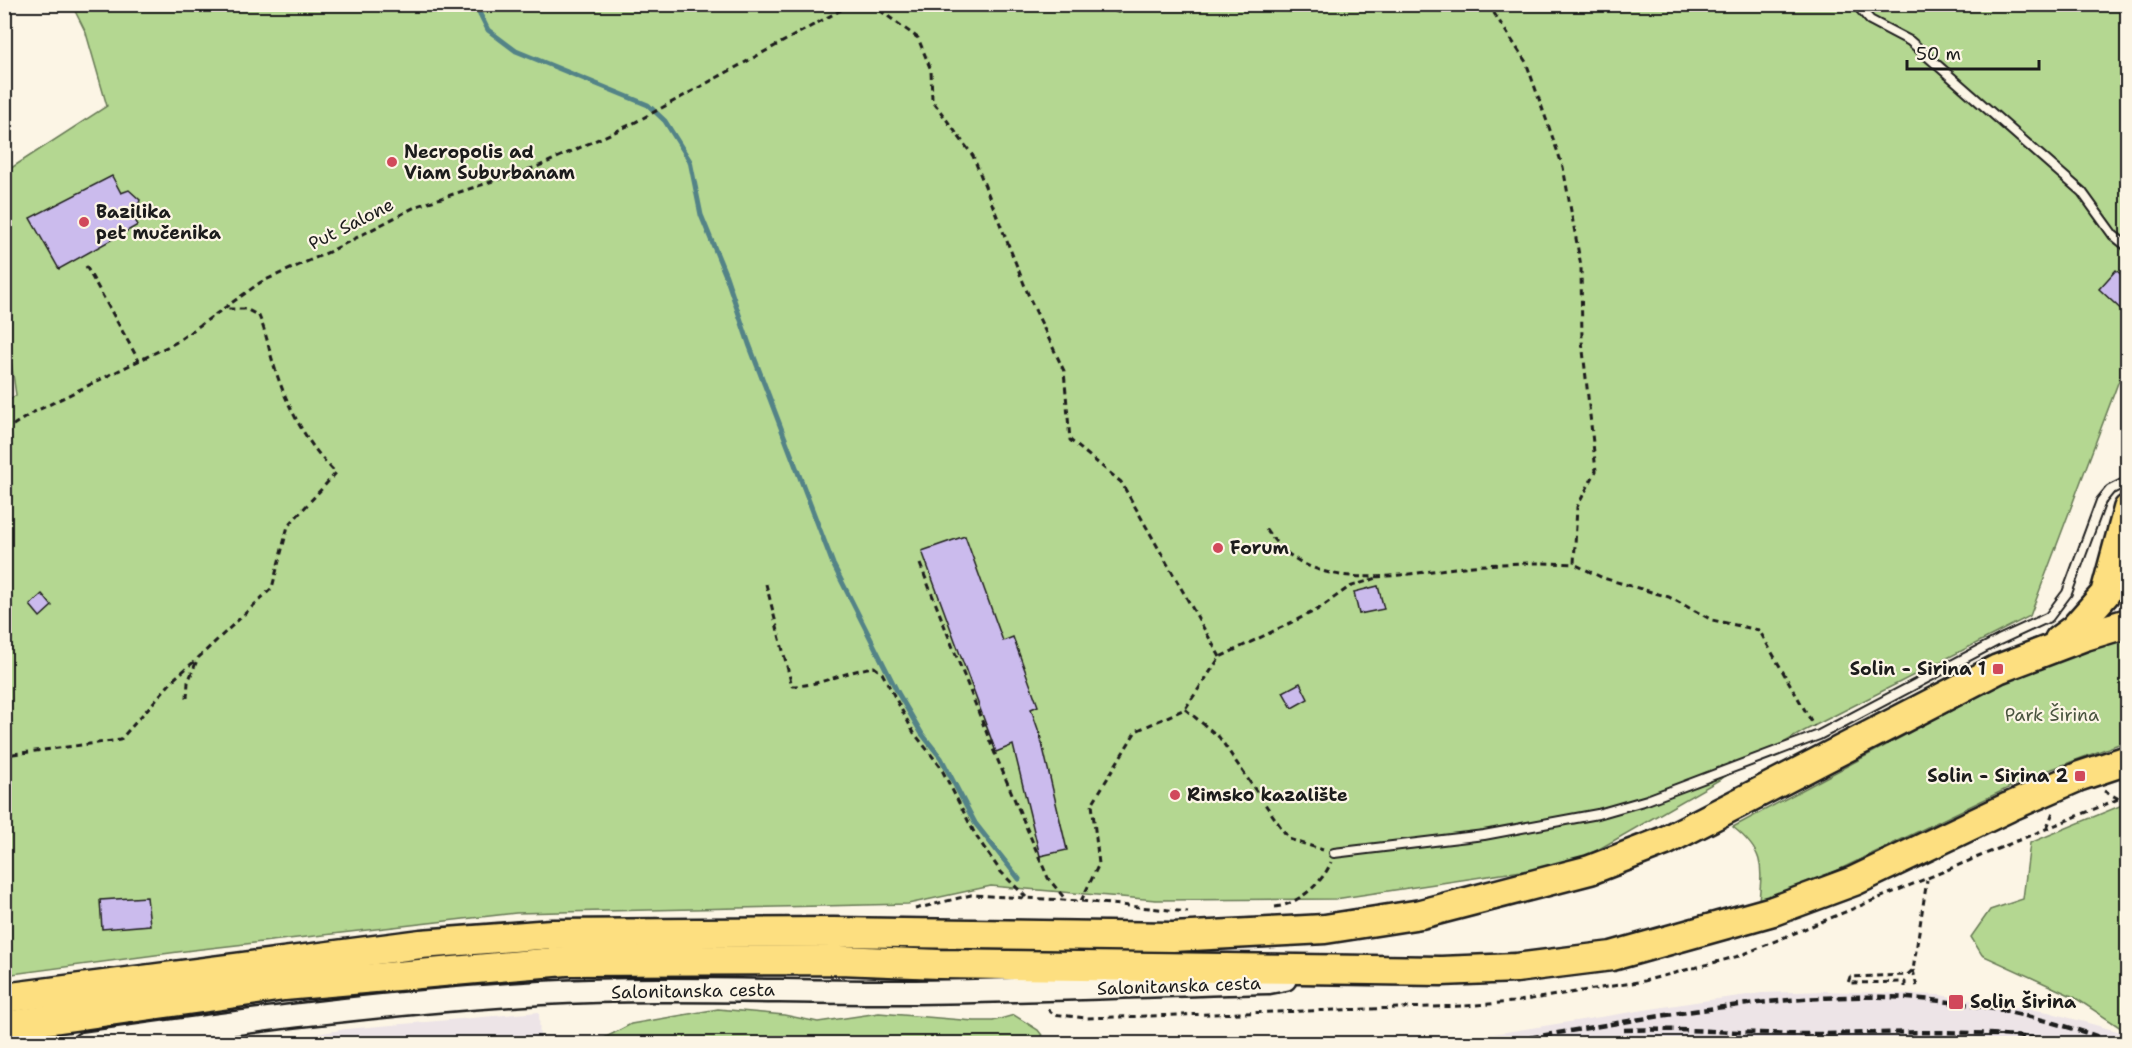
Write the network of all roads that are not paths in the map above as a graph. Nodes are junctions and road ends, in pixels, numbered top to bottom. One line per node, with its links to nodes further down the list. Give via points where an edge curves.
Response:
1 (1856, 4): 2 (lane, via 1870,20 1910,41 2082,192 2113,235)
2 (2127, 247)
3 (2127, 481): 8 (lane, via 2110,490 2101,501 2067,593 2049,617 1819,735 1647,800 1598,814 1484,834)
4 (2127, 508): 6 (highway, via 2105,594 2074,629)
5 (2127, 623): 6 (highway)
6 (2046, 650): 10 (highway, via 1998,669 1665,841 1590,870 1410,915 1325,929 1173,937 833,932 552,934 410,945)
7 (2114, 770): 9 (highway, via 2009,807 1854,881 1773,911 1612,956 1516,968 1441,971)
8 (1334, 853)
9 (1300, 968): 11 (highway, via 840,960 566,961 284,986); 12 (main road, Salonitanska cesta, via 1287,978 1269,982 1029,991 738,989 543,993 270,1017)
10 (4, 998)
11 (4, 1026)
12 (84, 1044)

